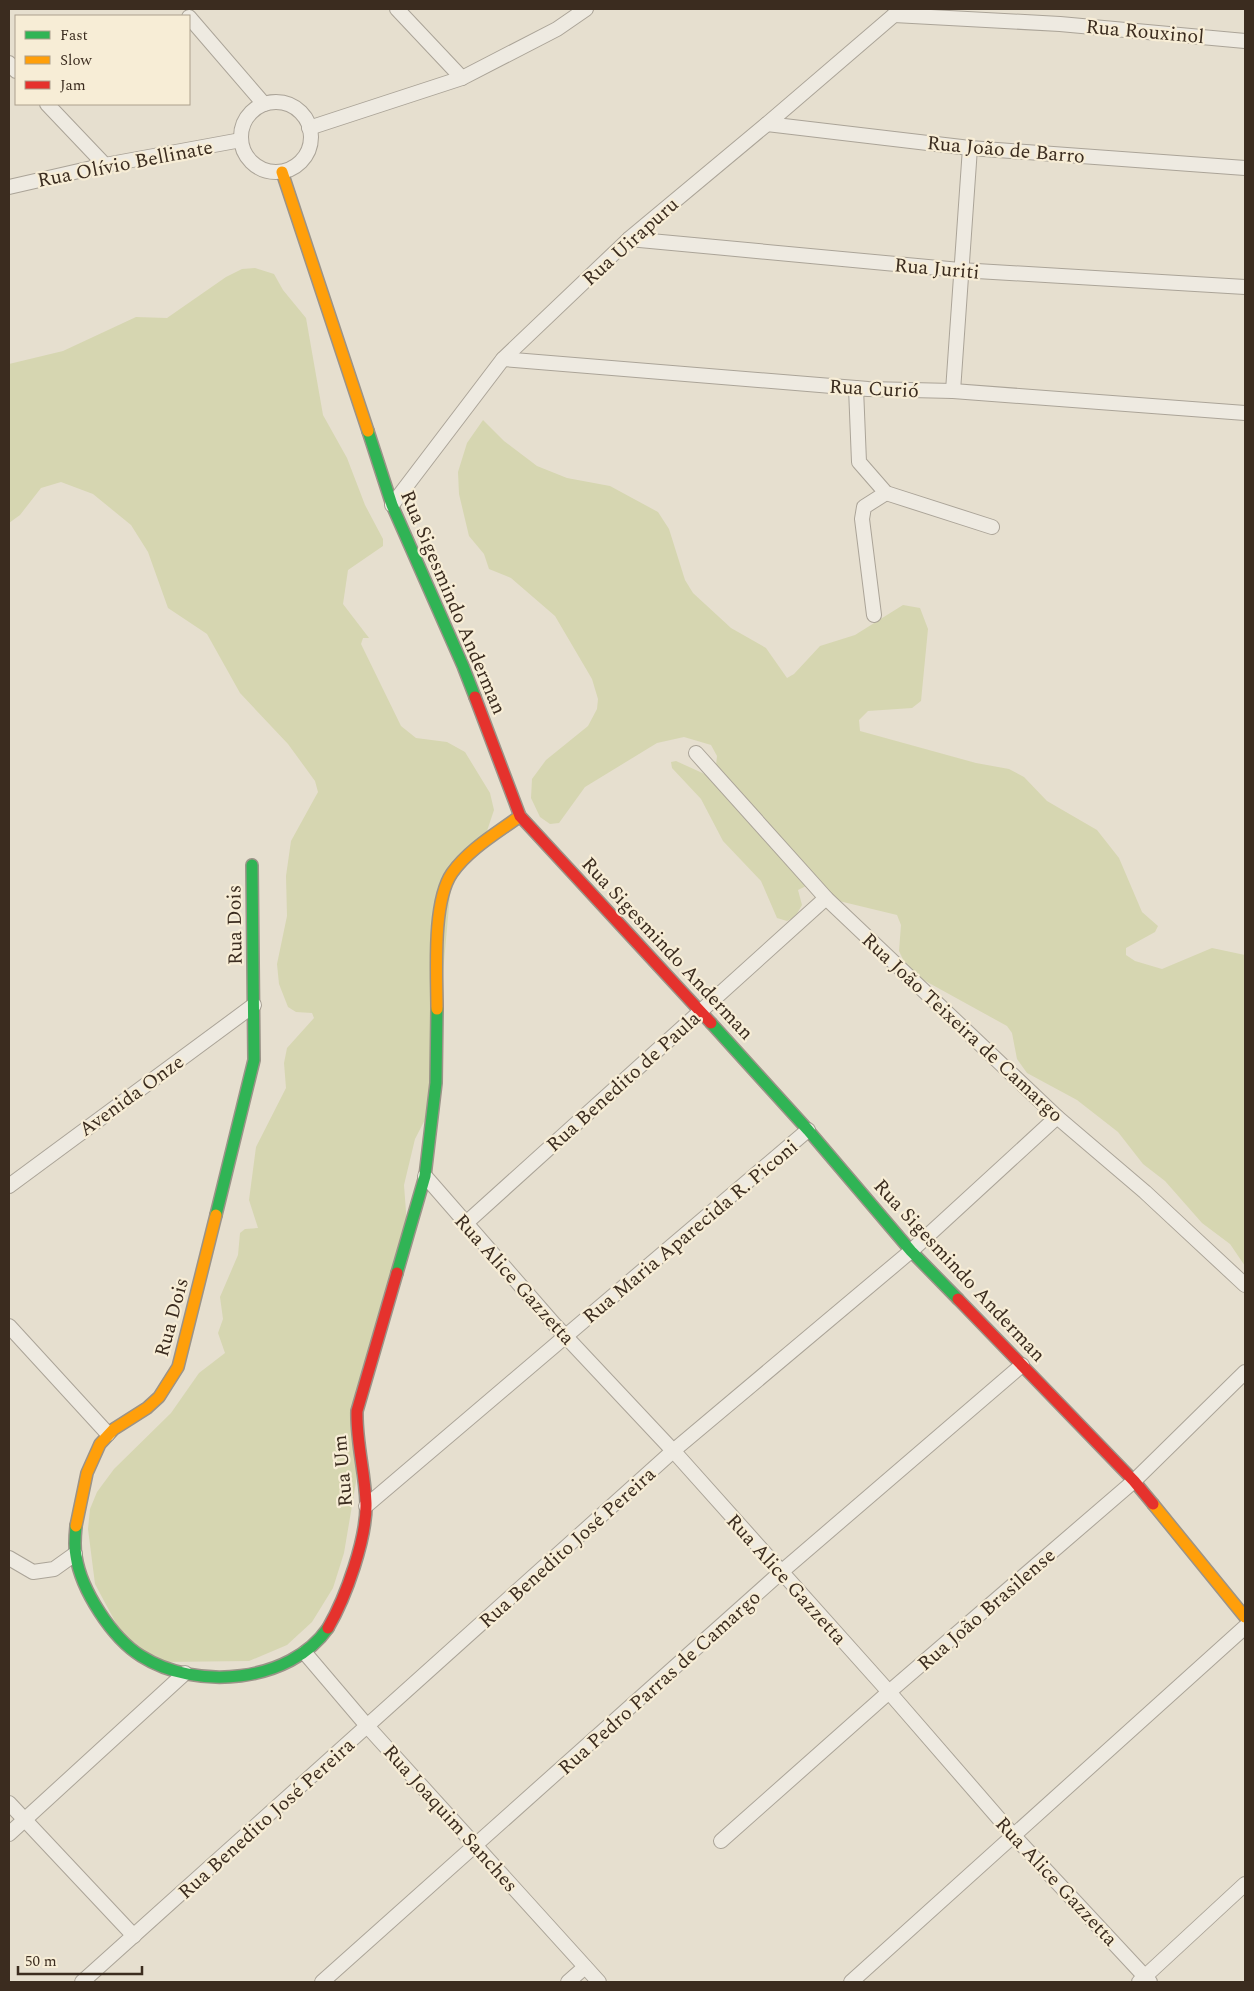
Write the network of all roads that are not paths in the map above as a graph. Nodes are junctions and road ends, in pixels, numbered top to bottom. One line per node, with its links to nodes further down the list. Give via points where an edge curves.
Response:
1 (397, 9): 6 (street)
2 (586, 9): 6 (street, via 557,29)
3 (897, 12): 5 (street, Rua Rouxinol); 9 (street, Rua Uirapuru)
4 (190, 19): 7 (street)
5 (1245, 41)
6 (462, 78): 10 (street)
7 (264, 104): 10 (street, via 275,102 297,109); 11 (street, via 246,118)
8 (48, 105): 13 (street)
9 (767, 124): 12 (street, Rua João de Barro); 17 (street, Rua Uirapuru)
10 (309, 128): 15 (street, via 308,151 293,168)
11 (241, 140): 13 (street, Rua Olívio Bellinate); 15 (street, via 243,152 250,161 270,172)
12 (970, 148): 14 (street, Rua João de Barro); 18 (street)
13 (105, 165): 16 (street, Rua Olívio Bellinate)
14 (1245, 168)
15 (282, 172): 25 (street, Rua Sigesmindo Anderman)
16 (9, 187)
17 (629, 238): 18 (street, Rua Juriti); 20 (street, Rua Uirapuru)
18 (960, 270): 19 (street, Rua Juriti); 22 (street)
19 (1245, 287)
20 (503, 359): 21 (street, Rua Curió); 25 (street, Rua Uirapuru)
21 (856, 388): 22 (street, Rua Curió); 24 (street, via 859,462)
22 (953, 391): 23 (street, Rua Curió)
23 (1245, 413)
24 (886, 493): 26 (street); 27 (street, via 864,507 862,519)
25 (392, 505): 29 (street, Rua Sigesmindo Anderman, via 463,666)
26 (992, 527)
27 (874, 615)
28 (696, 753): 31 (street, Rua João Teixeira de Camargo)
29 (520, 816): 33 (street, Rua Sigesmindo Anderman); 36 (street, Rua Um, via 472,851 452,873 443,893 438,930 436,1083)
30 (252, 865): 32 (street, Rua Dois)
31 (826, 898): 33 (street, Rua Benedito de Paula); 34 (street, Rua João Teixeira de Camargo)
32 (254, 1005): 37 (street, Avenida Onze); 45 (street, Rua Dois, via 254,1060 248,1089 178,1367 159,1397)
33 (701, 1010): 35 (street, Rua Sigesmindo Anderman); 38 (street, Rua Benedito de Paula)
34 (1057, 1117): 39 (street, Rua Benedito José Pereira); 40 (street, Rua João Teixeira de Camargo, via 1145,1192)
35 (808, 1130): 39 (street, Rua Sigesmindo Anderman); 42 (street, Rua Maria Aparecida R. Piconi)
36 (424, 1176): 38 (street, Rua Alice Gazzetta); 48 (street, Rua Um, via 357,1411 356,1428)
37 (9, 1186)
38 (465, 1224): 42 (street, Rua Alice Gazzetta)
39 (911, 1251): 43 (street, Rua Sigesmindo Anderman); 46 (street, Rua Benedito José Pereira)
40 (1245, 1285)
41 (9, 1326): 45 (street)
42 (565, 1337): 46 (street, Rua Alice Gazzetta); 48 (street, Rua Maria Aparecida R. Piconi)
43 (1022, 1365): 47 (street, Rua Sigesmindo Anderman); 51 (street, Rua Pedro Parras de Camargo)
44 (1245, 1372): 47 (street, Rua João Brasilense)
45 (108, 1434): 49 (street, Rua Dois, via 94,1454 85,1478)
46 (673, 1451): 51 (street, Rua Alice Gazzetta); 58 (street, Rua Benedito José Pereira)
47 (1134, 1481): 52 (street, Rua Sigesmindo Anderman); 57 (street, Rua João Brasilense)
48 (366, 1506): 54 (street, Rua Um, via 348,1586 330,1625)
49 (75, 1554): 50 (street, via 54,1568 33,1572); 55 (street, Rua Dois, via 90,1596 112,1630 142,1657)
50 (9, 1558)
51 (780, 1573): 57 (street, Rua Alice Gazzetta); 64 (street, Rua Pedro Parras de Camargo)
52 (1245, 1617)
53 (1245, 1627): 62 (street)
54 (305, 1653): 56 (street, Rua Um, via 272,1670 239,1676); 58 (street, Rua Joaquim Sanches)
55 (185, 1673): 56 (street, Rua Dois); 60 (street)
56 (206, 1676)
57 (889, 1692): 62 (street, Rua Alice Gazzetta); 63 (street, Rua João Brasilense)
58 (368, 1727): 64 (street, Rua Joaquim Sanches); 66 (street, Rua Benedito José Pereira)
59 (9, 1803): 60 (street)
60 (24, 1821): 61 (street); 66 (street)
61 (9, 1834)
62 (1014, 1836): 68 (street, Rua Alice Gazzetta); 73 (street)
63 (721, 1841)
64 (476, 1846): 67 (street, Rua Joaquim Sanches); 70 (street, Rua Pedro Parras de Camargo)
65 (1245, 1884): 68 (street)
66 (134, 1936): 69 (street, Rua Benedito José Pereira)
67 (585, 1967): 71 (street); 72 (street, Rua Joaquim Sanches)
68 (1145, 1980)
69 (82, 1982)
70 (322, 1982)
71 (568, 1982)
72 (598, 1982)
73 (851, 1982)

